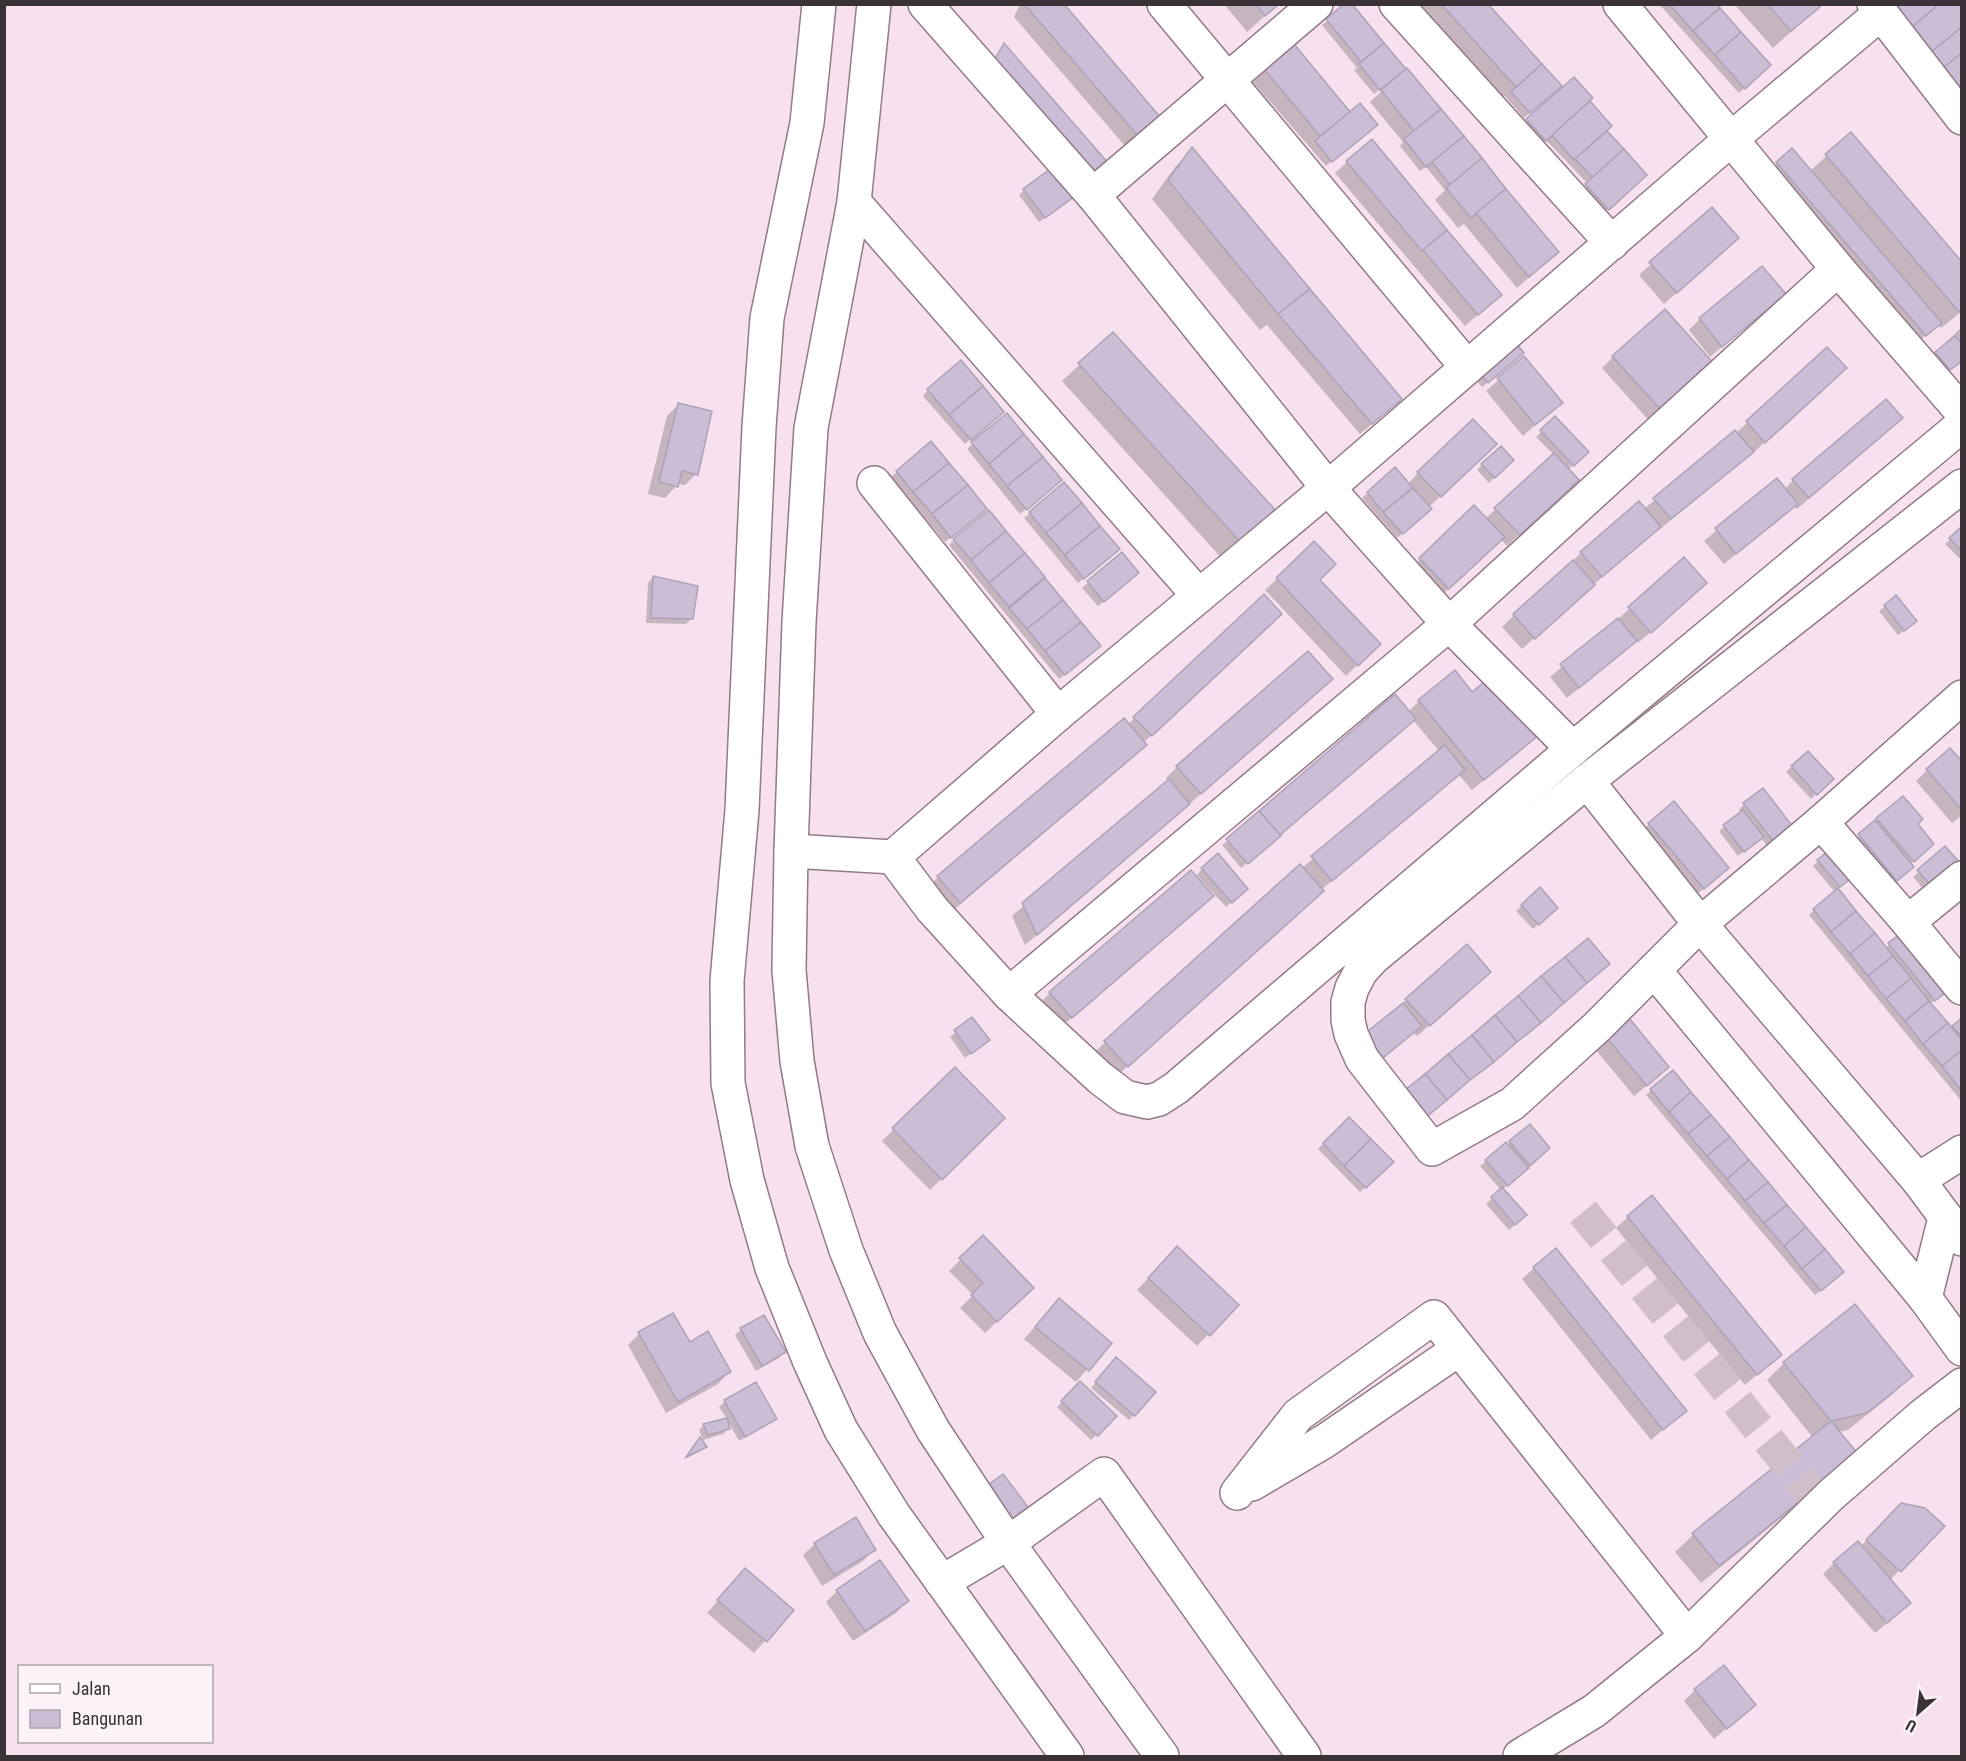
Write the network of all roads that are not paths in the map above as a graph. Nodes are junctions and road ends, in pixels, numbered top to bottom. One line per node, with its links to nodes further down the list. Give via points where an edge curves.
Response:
1 (819, 4): 45 (street, via 807,123 767,318 741,810 727,981 728,1083 747,1180 772,1268 810,1362 841,1430 894,1515)
2 (874, 4): 13 (street)
3 (925, 4): 12 (street)
4 (1164, 4): 9 (street)
5 (1316, 4): 9 (street)
6 (1396, 4): 14 (street)
7 (1620, 4): 11 (street)
8 (1877, 9): 10 (street); 11 (street)
9 (1228, 80): 12 (street); 16 (street)
10 (1962, 118)
11 (1731, 139): 14 (street); 15 (street)
12 (1094, 195): 21 (street)
13 (854, 201): 22 (street); 29 (street, via 811,428)
14 (1612, 243): 16 (street)
15 (1838, 269): 17 (street); 23 (street)
16 (1467, 367): 21 (street)
17 (1962, 412)
18 (1962, 425): 26 (street)
19 (874, 483): 25 (street)
20 (1962, 486): 27 (street)
21 (1328, 488): 22 (street); 23 (street)
22 (1199, 596): 25 (street)
23 (1449, 624): 26 (street); 36 (street)
24 (1957, 708): 28 (street)
25 (1058, 714): 30 (street)
26 (1572, 749): 36 (street, via 1159,1099 1147,1102 1125,1097)
27 (1587, 781): 33 (street); 34 (street, via 1374,957 1352,988 1348,1002 1351,1034 1362,1059 1432,1149 1512,1104)
28 (1821, 822): 32 (street); 33 (street)
29 (791, 851): 30 (street); 44 (street, via 789,970 797,1061 812,1146 846,1250 880,1333)
30 (893, 857): 36 (street, via 932,909)
31 (1962, 878): 32 (street)
32 (1908, 922): 35 (street)
33 (1700, 924): 34 (street); 38 (street)
34 (1654, 970): 40 (street)
35 (1962, 988)
36 (1009, 994)
37 (1962, 1152): 38 (street)
38 (1918, 1180): 39 (street)
39 (1953, 1228): 40 (street)
40 (1925, 1298): 41 (street)
41 (1962, 1348)
42 (1459, 1349): 42 (street, via 1434,1317 1298,1415 1237,1493 1325,1441); 46 (street)
43 (1962, 1385): 46 (street, via 1831,1495)
44 (1002, 1547): 45 (street); 48 (street); 49 (street, via 1104,1474)
45 (952, 1577): 47 (street)
46 (1687, 1636): 50 (street, via 1594,1711)
47 (1067, 1756)
48 (1162, 1756)
49 (1304, 1756)
50 (1520, 1756)

